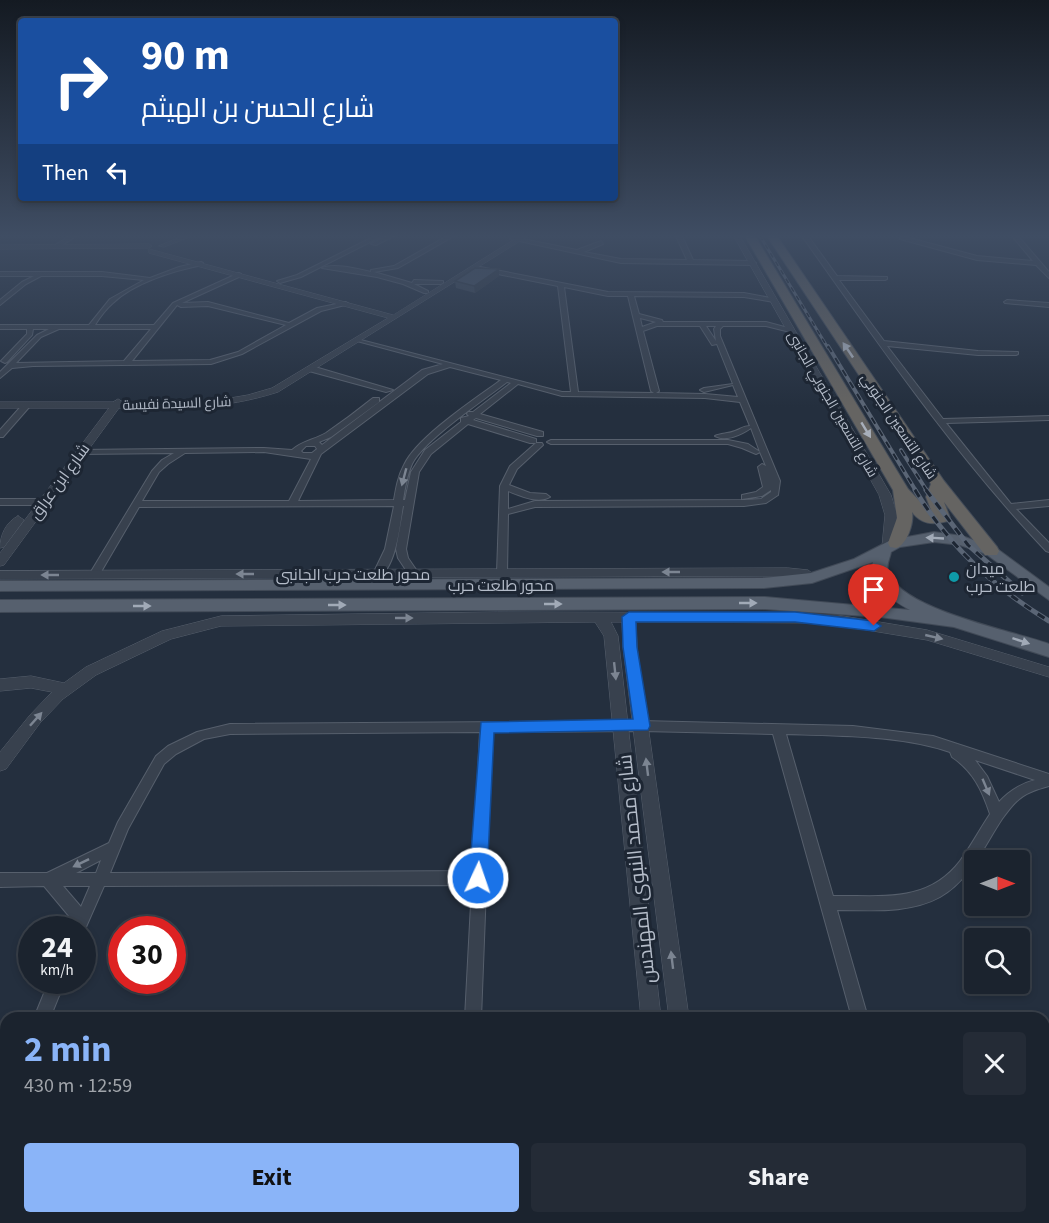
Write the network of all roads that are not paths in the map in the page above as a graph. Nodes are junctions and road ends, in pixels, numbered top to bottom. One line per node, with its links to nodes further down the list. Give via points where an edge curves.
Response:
1 (12, 293): 22 (street)
2 (118, 293): 38 (street)
3 (124, 293): 39 (street, via 99,314)
4 (203, 293): 18 (street)
5 (203, 293): 18 (street)
6 (306, 293): 19 (street)
7 (324, 293): 30 (street)
8 (424, 293): 30 (street, شارع السيدة نفيسة)
9 (430, 293): 30 (street, شارع السيدة نفيسة)
10 (562, 293): 23 (street)
11 (582, 293): 23 (street)
12 (612, 293): 17 (street)
13 (770, 293): 20 (street, شارع التسعين الجنوبي الجانبى)
14 (784, 293): 84 (highway, شارع التسعين الجنوبي, one-way to 84)
15 (810, 293): 82 (highway, شارع التسعين الجنوبي, one-way to 15)
16 (845, 293): 44 (street)
17 (631, 295): 20 (street, via 750,295); 31 (street)
18 (195, 297): 24 (street); 26 (street); 40 (street, via 171,307)
19 (323, 298): 25 (street); 28 (street)
20 (774, 300): 29 (street, شارع التسعين الجنوبي الجانبى)
21 (1007, 302): 27 (street)
22 (0, 303)
23 (564, 303): 59 (street)
24 (208, 304): 26 (street); 32 (street)
25 (346, 304): 28 (street); 30 (street)
26 (181, 305): 48 (street)
27 (1049, 305)
28 (316, 309): 32 (street); 48 (street, via 225,359 195,363)
29 (781, 313): 31 (street, via 762,320 659,321); 42 (street, شارع التسعين الجنوبي الجانبى)
30 (392, 314): 43 (street, شارع السيدة نفيسة); 62 (street, شارع السيدة نفيسة, via 251,393 207,401)
31 (636, 315): 41 (street)
32 (286, 324): 48 (street, via 223,355)
33 (702, 324): 34 (street); 41 (street, via 656,324); 56 (street, via 710,333)
34 (721, 324): 42 (street, via 766,324); 61 (street, via 717,336)
35 (0, 327): 36 (street)
36 (30, 327): 37 (street); 50 (street, via 28,336)
37 (61, 327): 38 (street); 46 (street, via 39,336)
38 (79, 327): 39 (street)
39 (91, 327): 40 (street)
40 (155, 327): 48 (street)
41 (639, 330): 58 (street)
42 (790, 330): 96 (street, شارع التسعين الجنوبي الجانبى, via 888,502)
43 (363, 337): 47 (street); 52 (street, شارع السيدة نفيسة); 59 (street)
44 (881, 343): 45 (street); 67 (street)
45 (1016, 353)
46 (19, 357): 48 (street); 51 (street)
47 (432, 359): 49 (street); 57 (street)
48 (133, 361): 51 (street)
49 (451, 364): 54 (street); 77 (street, via 425,372)
50 (0, 366)
51 (10, 366): 53 (street)
52 (312, 369): 57 (street); 62 (street, شارع السيدة نفيسة, via 276,390 236,402)
53 (0, 376)
54 (505, 381): 55 (street); 65 (street)
55 (515, 383): 59 (street); 65 (street)
56 (730, 385): 58 (street, via 710,390); 61 (street)
57 (389, 390): 72 (street, via 328,435)
58 (655, 391): 59 (street)
59 (575, 393): 61 (street)
60 (0, 400): 62 (street, شارع السيدة نفيسة)
61 (740, 400): 68 (street); 85 (street, via 776,481 775,493 756,502)
62 (111, 403): 64 (street, شارع السيدة نفيسة); 76 (street, شارع ابن عراق); 87 (street, شارع ابن عراق)
63 (0, 405): 64 (street, شارع السيدة نفيسة)
64 (27, 405): 69 (street)
65 (467, 416): 71 (street); 89 (street, one-way to 89, via 410,459); 90 (street, via 422,458)
66 (1049, 418): 67 (street)
67 (940, 421): 93 (street)
68 (747, 428): 70 (street, via 720,436); 78 (street)
69 (0, 435)
70 (550, 439): 71 (street); 78 (street, via 728,442)
71 (537, 440): 83 (street, via 513,468)
72 (307, 444): 73 (street); 77 (street, via 319,444); 79 (street, via 297,449)
73 (264, 450): 75 (street); 79 (street)
74 (154, 451): 75 (street); 76 (street); 80 (street, via 159,456)
75 (187, 451): 80 (street)
76 (81, 452): 87 (street, شارع ابن عراق)
77 (320, 452): 79 (street); 81 (street)
78 (756, 452): 85 (street, via 768,483 765,491 744,497)
79 (299, 454): 81 (street)
80 (156, 471): 92 (street)
81 (308, 472): 88 (street)
82 (938, 484): 84 (highway, via 934,497 943,514 937,520 922,516); 98 (highway, شارع التسعين الجنوبي)
83 (504, 486): 85 (street, via 534,497); 94 (street)
84 (901, 490): 96 (highway, شارع التسعين الجنوبي, via 905,518)
85 (676, 500): 94 (street, via 535,504)
86 (0, 502): 87 (street)
87 (37, 502): 95 (street, شارع ابن عراق); 99 (street, شارع ابن عراق)
88 (292, 503): 89 (street); 92 (street)
89 (397, 503): 90 (street); 101 (street, via 390,553)
90 (409, 503): 104 (street, via 401,549)
91 (1049, 503): 93 (street)
92 (137, 504): 103 (street)
93 (1009, 507): 97 (street)
94 (503, 513): 100 (street)
95 (0, 544)
96 (889, 546): 98 (main road, محور طلعت حرب, one-way to 96, via 943,538 915,538); 105 (main road, محور طلعت حرب, via 851,567); 120 (main road, شارع التسعين الجنوبي, via 880,558 880,570 892,590 916,608)
97 (1049, 549)
98 (991, 551): 110 (main road, شارع التسعين الجنوبي)
99 (0, 562)
100 (502, 573): 104 (street, محور طلعت حرب الجانبى); 105 (street, محور طلعت حرب الجانبى, one-way to 100, via 803,573 788,572)
101 (378, 574): 104 (street, محور طلعت حرب الجانبى); 106 (street, محور طلعت حرب الجانبى)
102 (0, 575): 103 (street, محور طلعت حرب الجانبى, one-way to 102)
103 (94, 575): 106 (street, محور طلعت حرب الجانبى, one-way to 103)
104 (413, 579): 105 (main road, محور طلعت حرب, via 735,584); 106 (main road, محور طلعت حرب)
105 (812, 579): 111 (main road, via 822,595)
106 (304, 580): 109 (main road, محور طلعت حرب)
107 (0, 586): 108 (main road, محور طلعت حرب)
108 (72, 586): 109 (main road, محور طلعت حرب); 113 (main road, via 69,598)
109 (109, 587): 114 (main road, via 99,598)
110 (1049, 596)
111 (818, 605): 115 (main road, محور طلعت حرب, one-way to 111); 120 (main road, محور طلعت حرب)
112 (0, 606): 113 (main road, محور طلعت حرب)
113 (59, 606): 114 (main road, محور طلعت حرب)
114 (99, 606): 117 (main road, محور طلعت حرب, one-way to 117)
115 (703, 610): 116 (main road, محور طلعت حرب, one-way to 115); 119 (street); 122 (street, one-way to 122, via 825,618 927,635)
116 (498, 611): 117 (main road, محور طلعت حرب, one-way to 116); 118 (street)
117 (243, 613): 124 (street, via 167,635 91,671)
118 (598, 617): 119 (street); 125 (street, شارع محمد النبوى المهندس, one-way to 125, via 611,636)
119 (629, 617): 126 (street, شارع محمد النبوى المهندس)
120 (952, 622): 121 (main road, شارع التسعين الجنوبي, one-way to 121)
121 (1049, 651)
122 (1049, 672)
123 (0, 685): 124 (street, via 31,681)
124 (66, 689): 130 (street, one-way to 124, via 35,719)
125 (621, 726): 126 (street); 127 (street); 144 (street, شارع محمد النبوى المهندس)
126 (642, 726): 128 (street); 145 (street, شارع محمد النبوى المهندس, one-way to 126)
127 (486, 727): 133 (street, via 230,729 201,735 160,760); 134 (street)
128 (778, 729): 129 (street, via 854,731); 138 (street)
129 (933, 741): 131 (street); 132 (street, one-way to 132, via 973,764)
130 (0, 764)
131 (1049, 780): 132 (street, via 1020,788 1007,799)
132 (997, 816): 138 (street, via 955,879 938,891 920,899)
133 (114, 847): 136 (street, one-way to 136); 137 (street)
134 (478, 878): 137 (street); 143 (street)
135 (0, 880): 136 (street)
136 (48, 880): 137 (street); 139 (street)
137 (100, 880): 140 (street)
138 (827, 903): 146 (street)
139 (74, 916)
140 (84, 916)
141 (52, 994): 142 (street)
142 (44, 1012)
143 (473, 1012)
144 (650, 1012)
145 (679, 1012)
146 (858, 1012)

